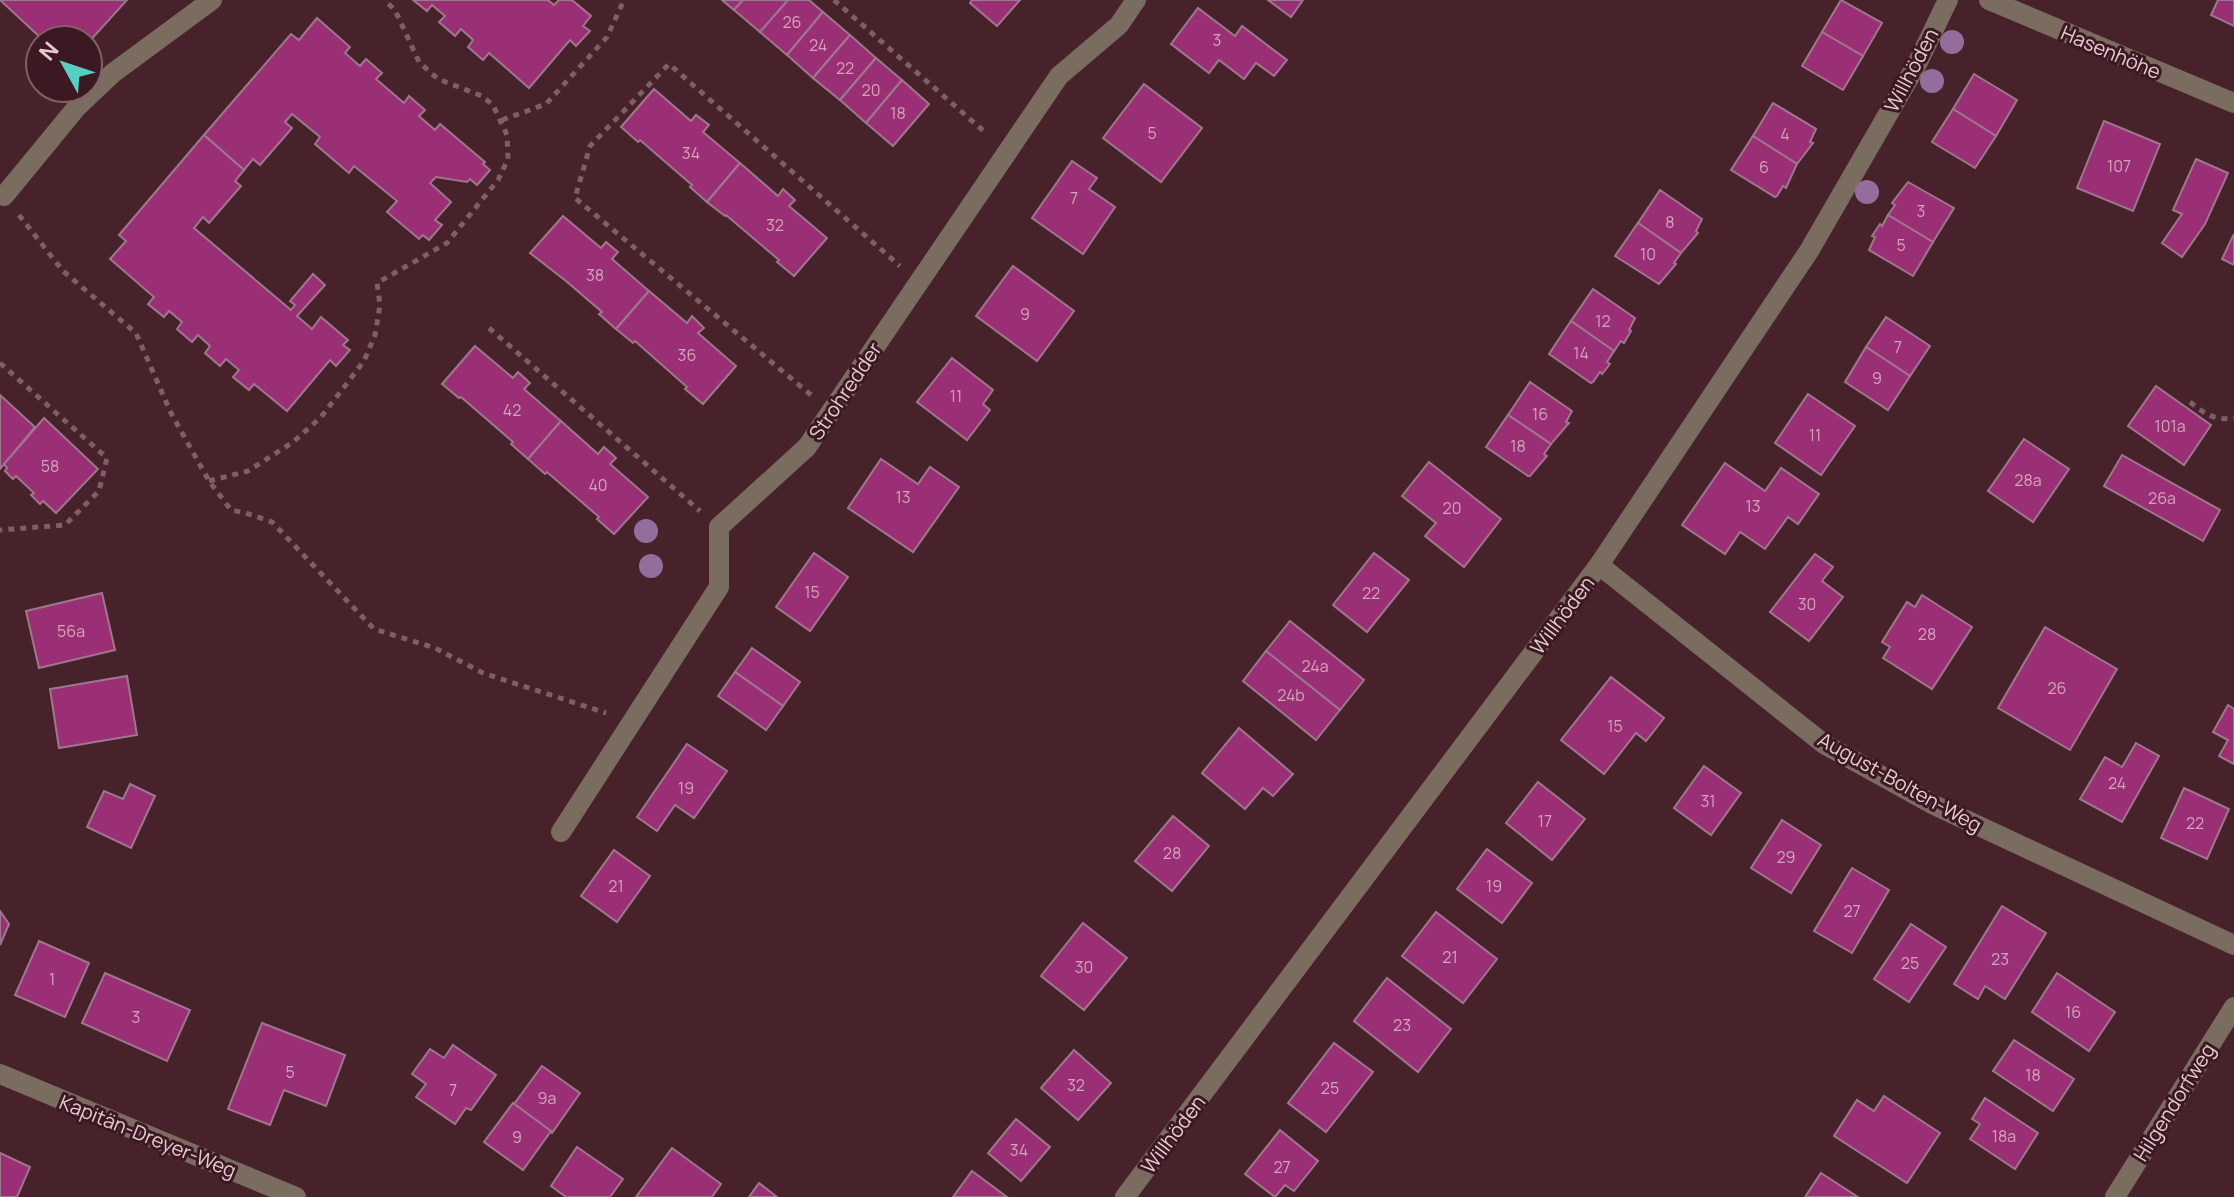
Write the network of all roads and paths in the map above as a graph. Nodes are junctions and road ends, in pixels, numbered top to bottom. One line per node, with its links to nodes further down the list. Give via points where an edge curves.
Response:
1 (212, 0): 11 (street, via 86,98)
2 (384, 0): 9 (path, via 395,10 419,62 438,79 482,96)
3 (624, 0): 9 (path, via 607,37 546,104)
4 (834, 0): 10 (path)
5 (1136, 0): 10 (street, Strohredder, via 1119,25 1059,76)
6 (1948, 0): 21 (street, Willhöden, via 1809,251)
7 (1989, 0): 8 (street, Hasenhöhe)
8 (2234, 103)
9 (502, 120): 18 (path, via 508,159 498,180 447,243 377,283 375,335 364,361 321,417 248,471)
10 (1008, 152): 12 (street, Strohredder)
11 (4, 196): 18 (path, via 63,271 136,333)
12 (918, 283): 16 (street, Strohredder); 16 (path, via 669,64 590,146 575,198)
13 (489, 328): 19 (path)
14 (0, 363): 20 (path, via 107,458 99,491 65,525)
15 (2190, 402): 17 (path, via 2207,416)
16 (831, 411): 19 (street, Strohredder, via 807,447)
17 (2234, 418)
18 (209, 481): 22 (path, via 231,510 272,522 374,629 435,648 483,673)
19 (719, 527): 22 (street, via 719,587)
20 (0, 530)
21 (1599, 565): 24 (street, August-Bolten-Weg, via 1824,744 1934,805); 28 (street, Willhöden)
22 (633, 722): 23 (street)
23 (561, 832)
24 (2234, 945)
25 (2234, 1007): 29 (street, Hilgendorfweg)
26 (0, 1074): 27 (street, Kapitän-Dreyer-Weg)
27 (296, 1197)
28 (1125, 1197)
29 (2115, 1197)

